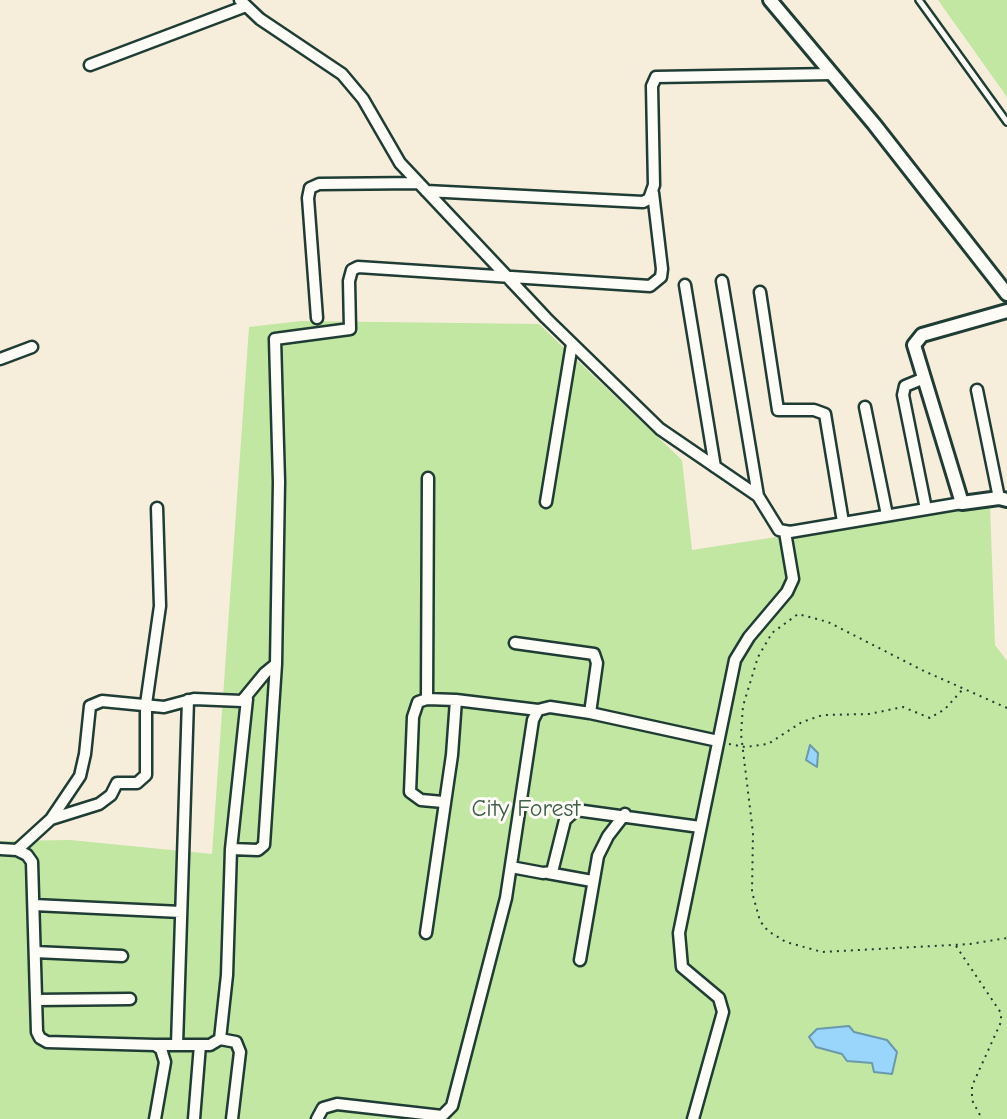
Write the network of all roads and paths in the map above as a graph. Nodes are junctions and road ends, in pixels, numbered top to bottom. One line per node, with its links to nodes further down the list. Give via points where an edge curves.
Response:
1 (770, 0): 5 (street)
2 (922, 1): 6 (lane)
3 (243, 3): 4 (street); 7 (street, via 342,74 363,99 400,163)
4 (90, 65)
5 (832, 74): 8 (street, via 656,77 652,86); 13 (street)
6 (1007, 122)
7 (422, 187): 8 (street, via 643,202); 9 (street); 15 (street, via 319,184 310,188)
8 (653, 193): 9 (street, via 662,269 656,283 643,286)
9 (506, 276): 16 (street); 34 (street, via 358,267 349,281 350,329 275,339)
10 (722, 281): 24 (street)
11 (685, 285): 22 (street)
12 (760, 292): 31 (street, via 778,410 825,414)
13 (1007, 294)
14 (1007, 311): 19 (street, via 916,339 914,354)
15 (317, 318)
16 (572, 344): 22 (street, via 660,429); 26 (street)
17 (32, 347): 18 (street)
18 (0, 359)
19 (922, 379): 27 (street); 29 (street, via 905,386 903,396)
20 (977, 390): 25 (street)
21 (865, 407): 30 (street)
22 (715, 467): 24 (street)
23 (428, 478): 37 (street)
24 (758, 496): 32 (street)
25 (1005, 499): 27 (street)
26 (546, 502)
27 (962, 503): 29 (street)
28 (157, 508): 40 (street, via 160,606)
29 (926, 509): 30 (street)
30 (887, 514): 31 (street)
31 (844, 522): 32 (street)
32 (785, 532): 44 (street, via 793,579 788,592 735,660)
33 (515, 643): 43 (street, via 594,654 597,663)
34 (276, 664): 36 (street); 51 (street, via 264,845 258,850)
35 (963, 688): 41 (path); 45 (path, via 930,718 903,707 869,714 823,715 802,722 768,744); 45 (path, via 828,622 798,614 772,633 758,657 743,706)
36 (247, 699): 38 (street); 51 (street)
37 (427, 699): 39 (street); 46 (street, via 418,702 413,717 408,782 414,797)
38 (188, 700): 40 (street, via 169,707); 57 (street)
39 (456, 700): 42 (street); 46 (street)
40 (146, 704): 48 (street, via 102,701 90,706 83,766); 48 (street, via 144,778 137,783 117,783 99,804)
41 (1007, 708)
42 (538, 710): 43 (street, via 550,707); 53 (street)
43 (590, 713): 44 (street)
44 (723, 742): 45 (path); 49 (street)
45 (741, 747): 60 (path, via 754,845 752,892 760,921 768,931 786,942 822,952)
46 (443, 802): 58 (street)
47 (625, 814): 49 (street); 54 (street, via 585,809 569,813 555,867); 55 (street, via 603,846)
48 (51, 819): 52 (street)
49 (700, 827): 74 (street, via 679,933 680,958 686,972 719,998 723,1012)
50 (0, 849): 52 (street)
51 (231, 849): 66 (street)
52 (17, 850): 56 (street, via 32,862)
53 (512, 867): 54 (street); 73 (street, via 500,927 447,1114 337,1104 323,1108)
54 (548, 873): 55 (street)
55 (592, 881): 63 (street)
56 (34, 905): 57 (street); 61 (street)
57 (181, 912): 68 (street)
58 (426, 933)
59 (1007, 938): 60 (path)
60 (955, 945): 75 (path, via 1001,1013 972,1086 972,1100)
61 (35, 952): 62 (street); 65 (street)
62 (122, 956)
63 (580, 960)
64 (130, 999): 65 (street)
65 (36, 1000): 67 (street, via 37,1032 47,1042)
66 (220, 1039): 69 (street); 72 (street, via 236,1042 240,1052)
67 (155, 1045): 68 (street); 70 (street, via 165,1062)
68 (177, 1045): 69 (street)
69 (200, 1045): 71 (street)
70 (155, 1119)
71 (194, 1119)
72 (232, 1119)
73 (317, 1119)
74 (693, 1119)
75 (982, 1119)

